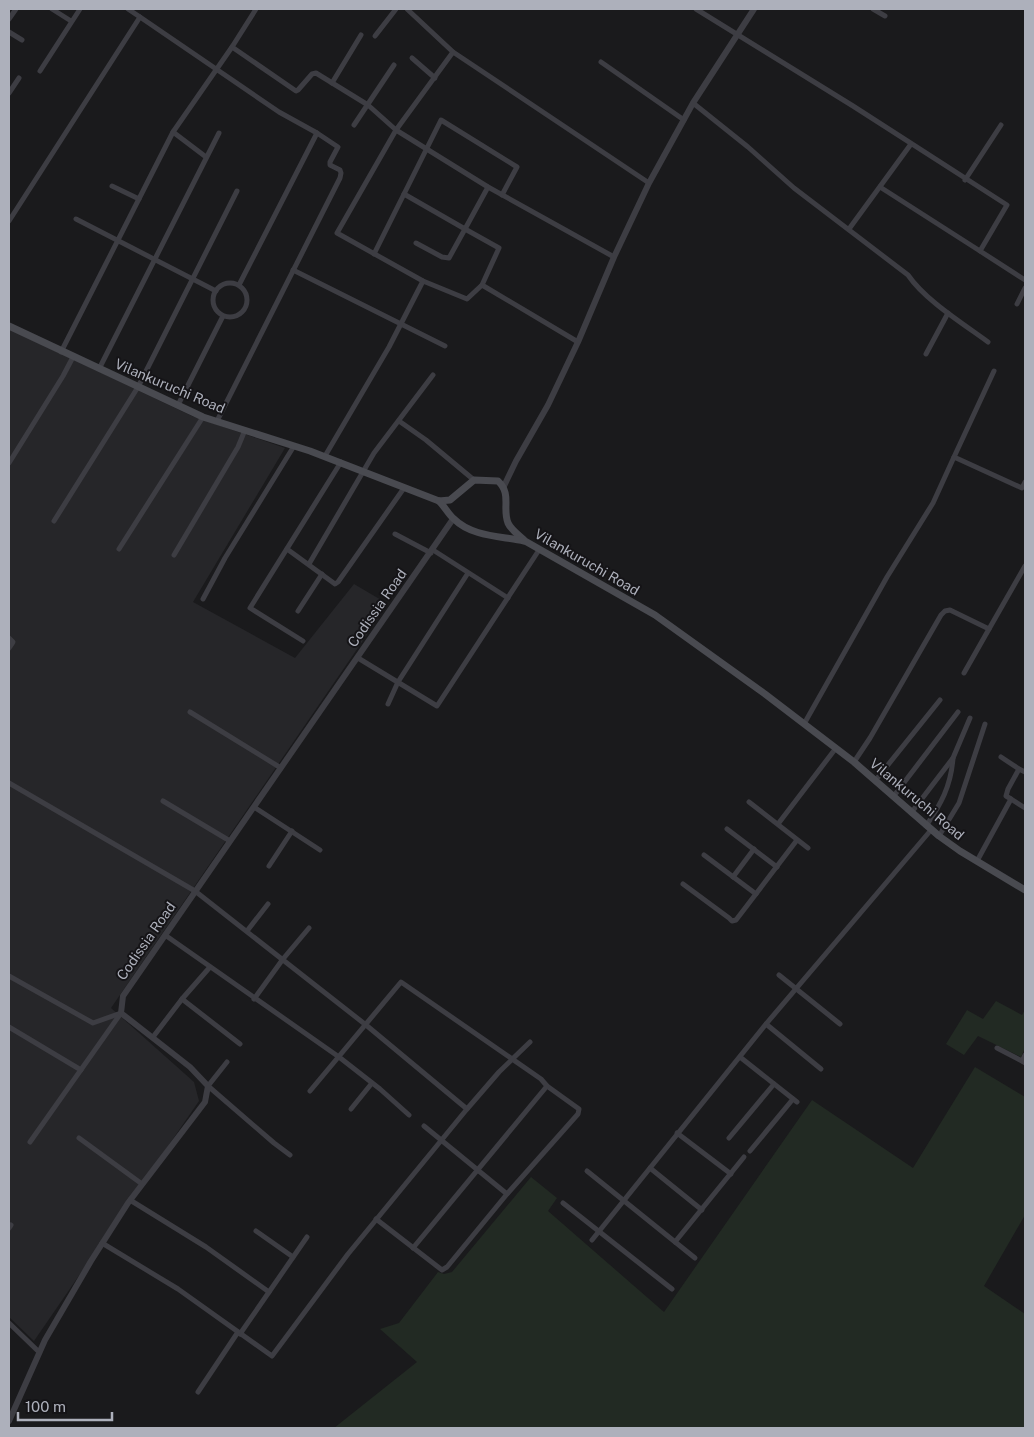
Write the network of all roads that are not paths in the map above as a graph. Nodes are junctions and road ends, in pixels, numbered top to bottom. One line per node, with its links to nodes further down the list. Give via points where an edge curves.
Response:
1 (16, 9): 13 (street)
2 (52, 9): 14 (street)
3 (80, 9): 14 (street)
4 (128, 9): 11 (street)
5 (256, 9): 20 (street)
6 (396, 9): 18 (street)
7 (407, 9): 21 (street)
8 (696, 9): 17 (street)
9 (754, 9): 17 (street)
10 (873, 9): 12 (street)
11 (140, 16): 25 (street); 53 (street)
12 (885, 16)
13 (9, 19)
14 (72, 21): 26 (street)
15 (9, 32): 19 (street)
16 (361, 34): 29 (street)
17 (738, 34): 31 (street); 40 (street)
18 (374, 36)
19 (22, 40)
20 (232, 47): 25 (street); 29 (street, via 296,91 316,73)
21 (453, 52): 28 (street); 44 (street)
22 (412, 58): 28 (street)
23 (601, 62): 33 (street)
24 (394, 65): 32 (street)
25 (217, 69): 37 (street); 39 (street, via 279,112)
26 (40, 71)
27 (19, 78): 30 (street)
28 (435, 78): 36 (street)
29 (332, 83): 32 (street)
30 (9, 93)
31 (693, 103): 33 (street); 55 (street)
32 (368, 105): 34 (street); 36 (street)
33 (684, 120): 44 (street)
34 (354, 125)
35 (1001, 125): 43 (street)
36 (396, 130): 41 (street); 59 (street, via 337,234)
37 (173, 132): 42 (street); 51 (street)
38 (219, 133): 42 (street)
39 (317, 133): 62 (street, via 338,147 330,165 341,173); 67 (street)
40 (911, 144): 43 (street); 47 (street)
41 (427, 147): 46 (street); 49 (street); 50 (street, via 441,120 517,167)
42 (206, 157): 61 (street)
43 (965, 180): 58 (street, via 1006,205)
44 (649, 183): 60 (street)
45 (112, 186): 51 (street)
46 (488, 187): 50 (street); 54 (street)
47 (880, 187): 55 (street); 58 (street)
48 (237, 191): 63 (street)
49 (404, 194): 54 (street); 59 (street)
50 (502, 194): 60 (street)
51 (139, 199): 56 (street)
52 (76, 218): 56 (street)
53 (9, 221)
54 (465, 229): 57 (street, via 449,258); 66 (street, via 499,248)
55 (849, 230): 71 (street, via 908,275 914,285)
56 (118, 240): 61 (street); 78 (street)
57 (416, 243)
58 (980, 251): 64 (street)
59 (374, 254): 65 (street)
60 (614, 257): 75 (street)
61 (155, 258): 63 (street); 81 (street)
62 (293, 270): 73 (street); 87 (street)
63 (193, 279): 69 (street); 84 (street)
64 (1025, 280)
65 (423, 281): 66 (street, via 467,299); 73 (street)
66 (482, 285): 75 (street)
67 (239, 286): 69 (street, via 229,283); 72 (street, via 246,294 247,306 240,314)
68 (1025, 288): 70 (street)
69 (216, 291): 72 (street, via 213,302)
70 (1017, 304)
71 (948, 313): 76 (street); 79 (street)
72 (223, 316): 85 (street)
73 (401, 324): 77 (street); 91 (street)
74 (9, 326): 78 (main road, Vilankuruchi Road)
75 (578, 342): 98 (street)
76 (988, 342)
77 (445, 346)
78 (61, 352): 80 (main road, Vilankuruchi Road)
79 (926, 354)
80 (73, 357): 81 (main road, Vilankuruchi Road); 94 (street)
81 (99, 369): 84 (main road, Vilankuruchi Road)
82 (994, 371): 92 (street)
83 (432, 375): 88 (street)
84 (138, 387): 85 (main road, Vilankuruchi Road); 104 (street)
85 (178, 405): 86 (main road, Vilankuruchi Road)
86 (203, 417): 87 (main road, Vilankuruchi Road); 107 (street)
87 (217, 421): 89 (main road, Vilankuruchi Road)
88 (398, 421): 95 (street); 96 (street)
89 (245, 430): 90 (main road, Vilankuruchi Road); 111 (street)
90 (294, 446): 91 (main road, Vilankuruchi Road); 117 (street)
91 (325, 456): 93 (main road, Vilankuruchi Road)
92 (954, 457): 100 (street); 131 (street, via 933,503)
93 (341, 462): 95 (main road, Vilankuruchi Road); 108 (street)
94 (9, 463)
95 (362, 472): 99 (main road, Vilankuruchi Road); 112 (street)
96 (474, 480): 98 (main road, via 498,481); 102 (main road, via 450,500)
97 (1025, 482): 100 (street)
98 (504, 486): 106 (main road, Vilankuruchi Road, via 509,524)
99 (404, 488): 102 (main road, Vilankuruchi Road); 115 (street, via 338,582 335,584)
100 (1022, 488): 101 (street)
101 (1025, 494)
102 (439, 501): 103 (main road)
103 (454, 519): 106 (main road, via 466,528 487,535); 110 (street, Codissia Road)
104 (54, 521)
105 (395, 534): 110 (street)
106 (525, 541): 109 (main road, Vilankuruchi Road)
107 (120, 549)
108 (287, 549): 112 (street); 121 (street, via 250,608)
109 (540, 550): 116 (street); 131 (main road, Vilankuruchi Road, via 655,615)
110 (432, 552): 114 (street); 123 (street, Codissia Road)
111 (174, 555)
112 (308, 564): 115 (street)
113 (1025, 566): 119 (street)
114 (468, 573): 116 (street); 125 (street)
115 (322, 574): 118 (street)
116 (508, 598): 125 (street, via 437,706)
117 (203, 599)
118 (298, 611)
119 (989, 629): 124 (street); 136 (street, via 950,610 945,611)
120 (9, 638): 122 (street, via 12,642)
121 (303, 641)
122 (9, 648)
123 (358, 658): 125 (street); 137 (street, Codissia Road)
124 (964, 673)
125 (398, 682): 127 (street)
126 (940, 700): 140 (street)
127 (388, 704)
128 (190, 712): 137 (street)
129 (958, 712): 142 (street)
130 (970, 718): 135 (street)
131 (804, 724): 133 (main road, Vilankuruchi Road)
132 (985, 724): 153 (street, via 959,803)
133 (836, 748): 136 (main road, Vilankuruchi Road); 149 (street)
134 (1001, 757): 138 (street)
135 (953, 758): 148 (street); 150 (street, via 952,773)
136 (854, 762): 140 (main road, Vilankuruchi Road)
137 (281, 768): 146 (street, Codissia Road)
138 (1020, 769): 139 (street); 143 (street, via 1006,793)
139 (1025, 772)
140 (875, 781): 142 (main road, Vilankuruchi Road)
141 (9, 783): 166 (street)
142 (893, 797): 148 (main road, Vilankuruchi Road)
143 (1011, 799): 147 (street); 160 (street)
144 (163, 801): 155 (street)
145 (749, 802): 149 (street)
146 (254, 807): 152 (street); 155 (street, Codissia Road)
147 (1025, 808)
148 (911, 813): 150 (main road, Vilankuruchi Road)
149 (778, 824): 154 (street)
150 (929, 828): 153 (main road, Vilankuruchi Road); 176 (street)
151 (727, 829): 157 (street)
152 (292, 831): 158 (street); 161 (street)
153 (939, 836): 160 (main road, Vilankuruchi Road)
154 (797, 840): 156 (street); 162 (street)
155 (230, 841): 166 (street, Codissia Road)
156 (808, 848)
157 (754, 849): 162 (street); 163 (street)
158 (320, 850)
159 (704, 855): 163 (street)
160 (977, 861): 165 (main road, Vilankuruchi Road)
161 (269, 866)
162 (777, 867): 167 (street)
163 (733, 876): 167 (street)
164 (683, 884): 167 (street, via 732,920 738,918)
165 (1025, 890)
166 (195, 891): 170 (street); 171 (street, Codissia Road)
167 (756, 894)
168 (268, 904): 170 (street)
169 (309, 928): 172 (street)
170 (247, 931): 172 (street)
171 (165, 935): 173 (street); 179 (street, Codissia Road, via 123,996)
172 (283, 960): 178 (street); 182 (street)
173 (210, 966): 177 (street); 178 (street)
174 (779, 975): 176 (street)
175 (9, 976): 179 (street, via 93,1023)
176 (796, 989): 180 (street); 181 (street)
177 (182, 999): 184 (street); 186 (street)
178 (254, 999): 189 (street)
179 (121, 1013): 184 (street); 195 (street)
180 (766, 1024): 190 (street); 194 (street)
181 (840, 1024)
182 (366, 1025): 189 (street); 191 (street, via 401,982); 202 (street)
183 (9, 1027): 195 (street)
184 (153, 1037): 198 (street)
185 (530, 1042): 191 (street)
186 (240, 1044)
187 (997, 1048): 193 (street)
188 (1025, 1055): 193 (street)
189 (339, 1057): 196 (street); 200 (street)
190 (740, 1057): 197 (street); 205 (street)
191 (513, 1060): 199 (street); 202 (street)
192 (227, 1062): 198 (street)
193 (1024, 1062)
194 (821, 1069)
195 (82, 1070): 209 (street)
196 (372, 1083): 201 (street); 203 (street)
197 (774, 1084): 207 (street); 210 (street, via 795,1100)
198 (208, 1086): 211 (street); 217 (street, via 205,1102)
199 (547, 1086): 214 (street); 218 (street, via 579,1109 578,1114)
200 (310, 1091)
201 (351, 1109)
202 (467, 1109): 208 (street)
203 (408, 1115)
204 (424, 1126): 208 (street)
205 (677, 1133): 213 (street); 216 (street)
206 (79, 1138): 217 (street)
207 (729, 1138)
208 (441, 1140): 214 (street); 223 (street)
209 (30, 1142)
210 (750, 1152)
211 (290, 1155)
212 (744, 1157): 216 (street)
213 (650, 1168): 220 (street); 222 (street)
214 (478, 1170): 218 (street); 230 (street)
215 (587, 1171): 220 (street)
216 (731, 1174): 222 (street)
217 (142, 1184): 219 (street)
218 (507, 1194): 230 (street, via 442,1270)
219 (130, 1200): 229 (street); 234 (street, via 206,1247)
220 (624, 1200): 225 (street); 228 (street)
221 (563, 1203): 225 (street)
222 (702, 1210): 228 (street)
223 (376, 1219): 230 (street); 236 (street, via 272,1356)
224 (256, 1231): 231 (street)
225 (599, 1231): 227 (street); 233 (street)
226 (307, 1237): 231 (street)
227 (592, 1240)
228 (676, 1242): 232 (street)
229 (102, 1243): 236 (street, via 178,1289); 237 (street)
230 (413, 1248)
231 (293, 1258): 234 (street)
232 (695, 1258)
233 (672, 1289)
234 (269, 1292): 236 (street)
235 (10, 1327): 237 (street)
236 (239, 1333): 238 (street)
237 (39, 1352): 239 (street)
238 (198, 1392)
239 (9, 1421)

